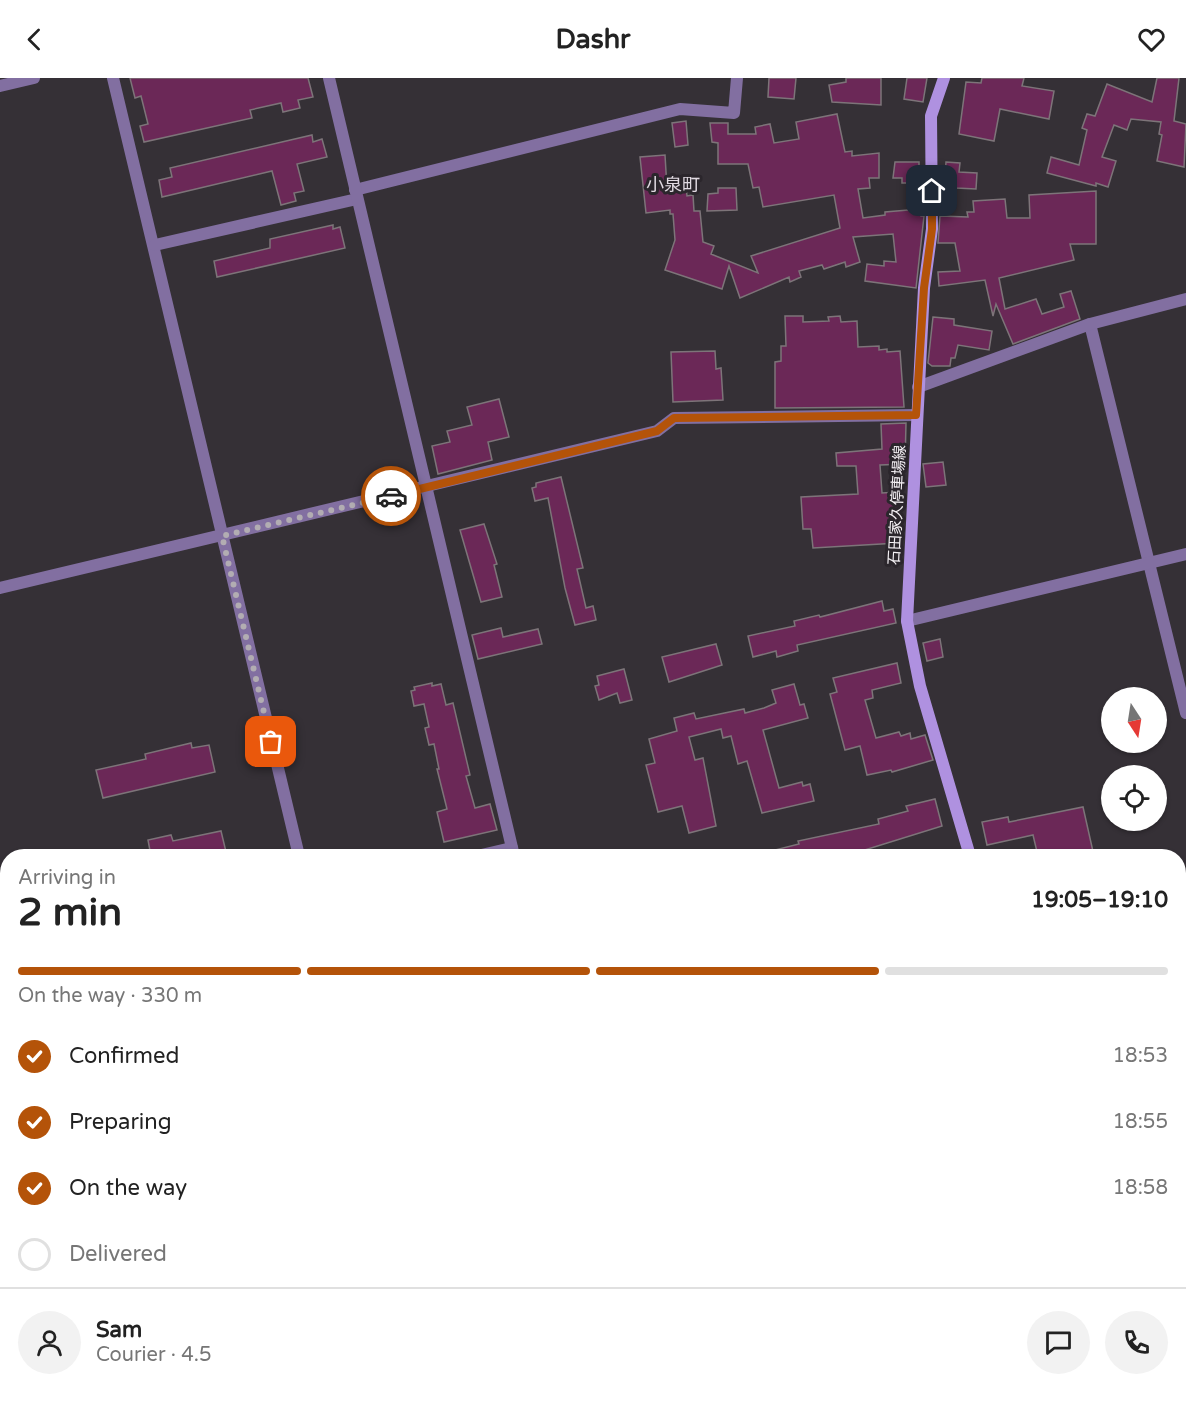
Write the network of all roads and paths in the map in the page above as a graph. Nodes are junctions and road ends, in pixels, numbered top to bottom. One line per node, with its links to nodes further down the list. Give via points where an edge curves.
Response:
1 (34, 78): 6 (street)
2 (113, 78): 8 (street)
3 (329, 78): 7 (street)
4 (737, 78): 7 (street, via 734,113 680,109)
5 (944, 78): 11 (main road, 石田家久停車場線, via 931,116 932,229)
6 (0, 86)
7 (356, 194): 8 (street); 13 (street)
8 (154, 245): 14 (street)
9 (1186, 299): 10 (street)
10 (1090, 324): 11 (street); 16 (street)
11 (918, 387): 12 (main road, 石田家久停車場線)
12 (916, 415): 13 (street, via 674,418 657,431); 18 (main road, 石田家久停車場線)
13 (425, 488): 14 (street); 21 (street)
14 (222, 536): 17 (street); 20 (street)
15 (1186, 554): 16 (street)
16 (1149, 563): 18 (street); 19 (street)
17 (0, 588)
18 (907, 621): 22 (main road, 石田家久停車場線, via 920,686)
19 (1186, 713)
20 (297, 849)
21 (512, 849)
22 (968, 849)

